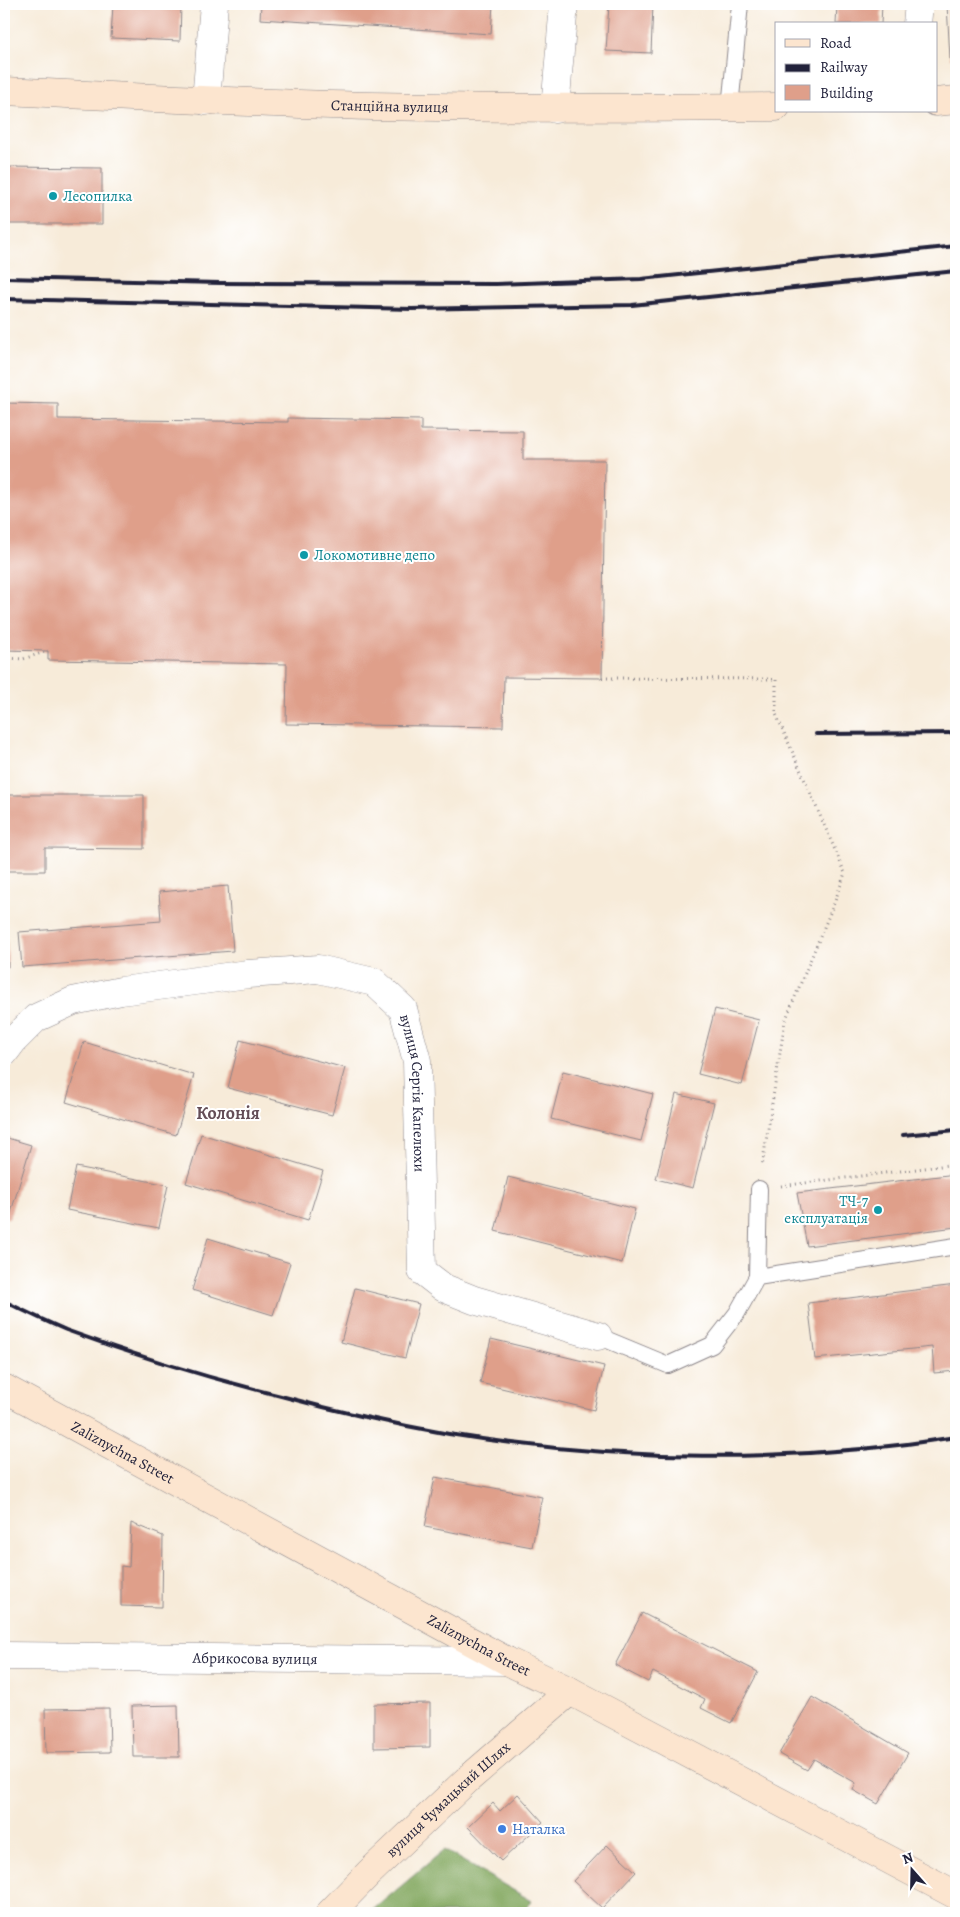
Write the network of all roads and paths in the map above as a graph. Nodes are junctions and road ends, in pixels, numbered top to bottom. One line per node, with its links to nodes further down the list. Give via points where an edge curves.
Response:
1 (214, 4): 8 (street)
2 (564, 4): 12 (street)
3 (740, 4): 11 (lane)
4 (919, 4): 5 (street)
5 (917, 22)
6 (4, 91): 8 (street, Станційна вулиця)
7 (956, 100): 9 (street)
8 (206, 101): 12 (street, Станційна вулиця)
9 (938, 102)
10 (775, 107): 11 (street, Станційна вулиця)
11 (730, 108): 12 (street, Станційна вулиця)
12 (555, 109)
13 (48, 651): 14 (path, via 23,658)
14 (4, 658)
15 (602, 678): 18 (path, via 776,679 776,714 845,873 785,1021)
16 (4, 1054): 21 (street, вулиця Сергія Капелюхи, via 12,1041 36,1018 73,1001 121,991 318,968 374,982 403,1009 417,1061 422,1271 444,1288 474,1300)
17 (956, 1164): 18 (path)
18 (758, 1188): 20 (lane)
19 (956, 1246): 20 (lane)
20 (757, 1277): 21 (lane, via 737,1314 712,1345 668,1365)
21 (598, 1336)
22 (4, 1388): 24 (street, Zaliznychna Street)
23 (4, 1656): 24 (street, Абрикосова вулиця)
24 (507, 1661): 25 (street, Zaliznychna Street)
25 (570, 1691): 26 (street, Zaliznychna Street); 27 (street, вулиця Чумацький Шлях, via 467,1780)
26 (956, 1895)
27 (330, 1913)

